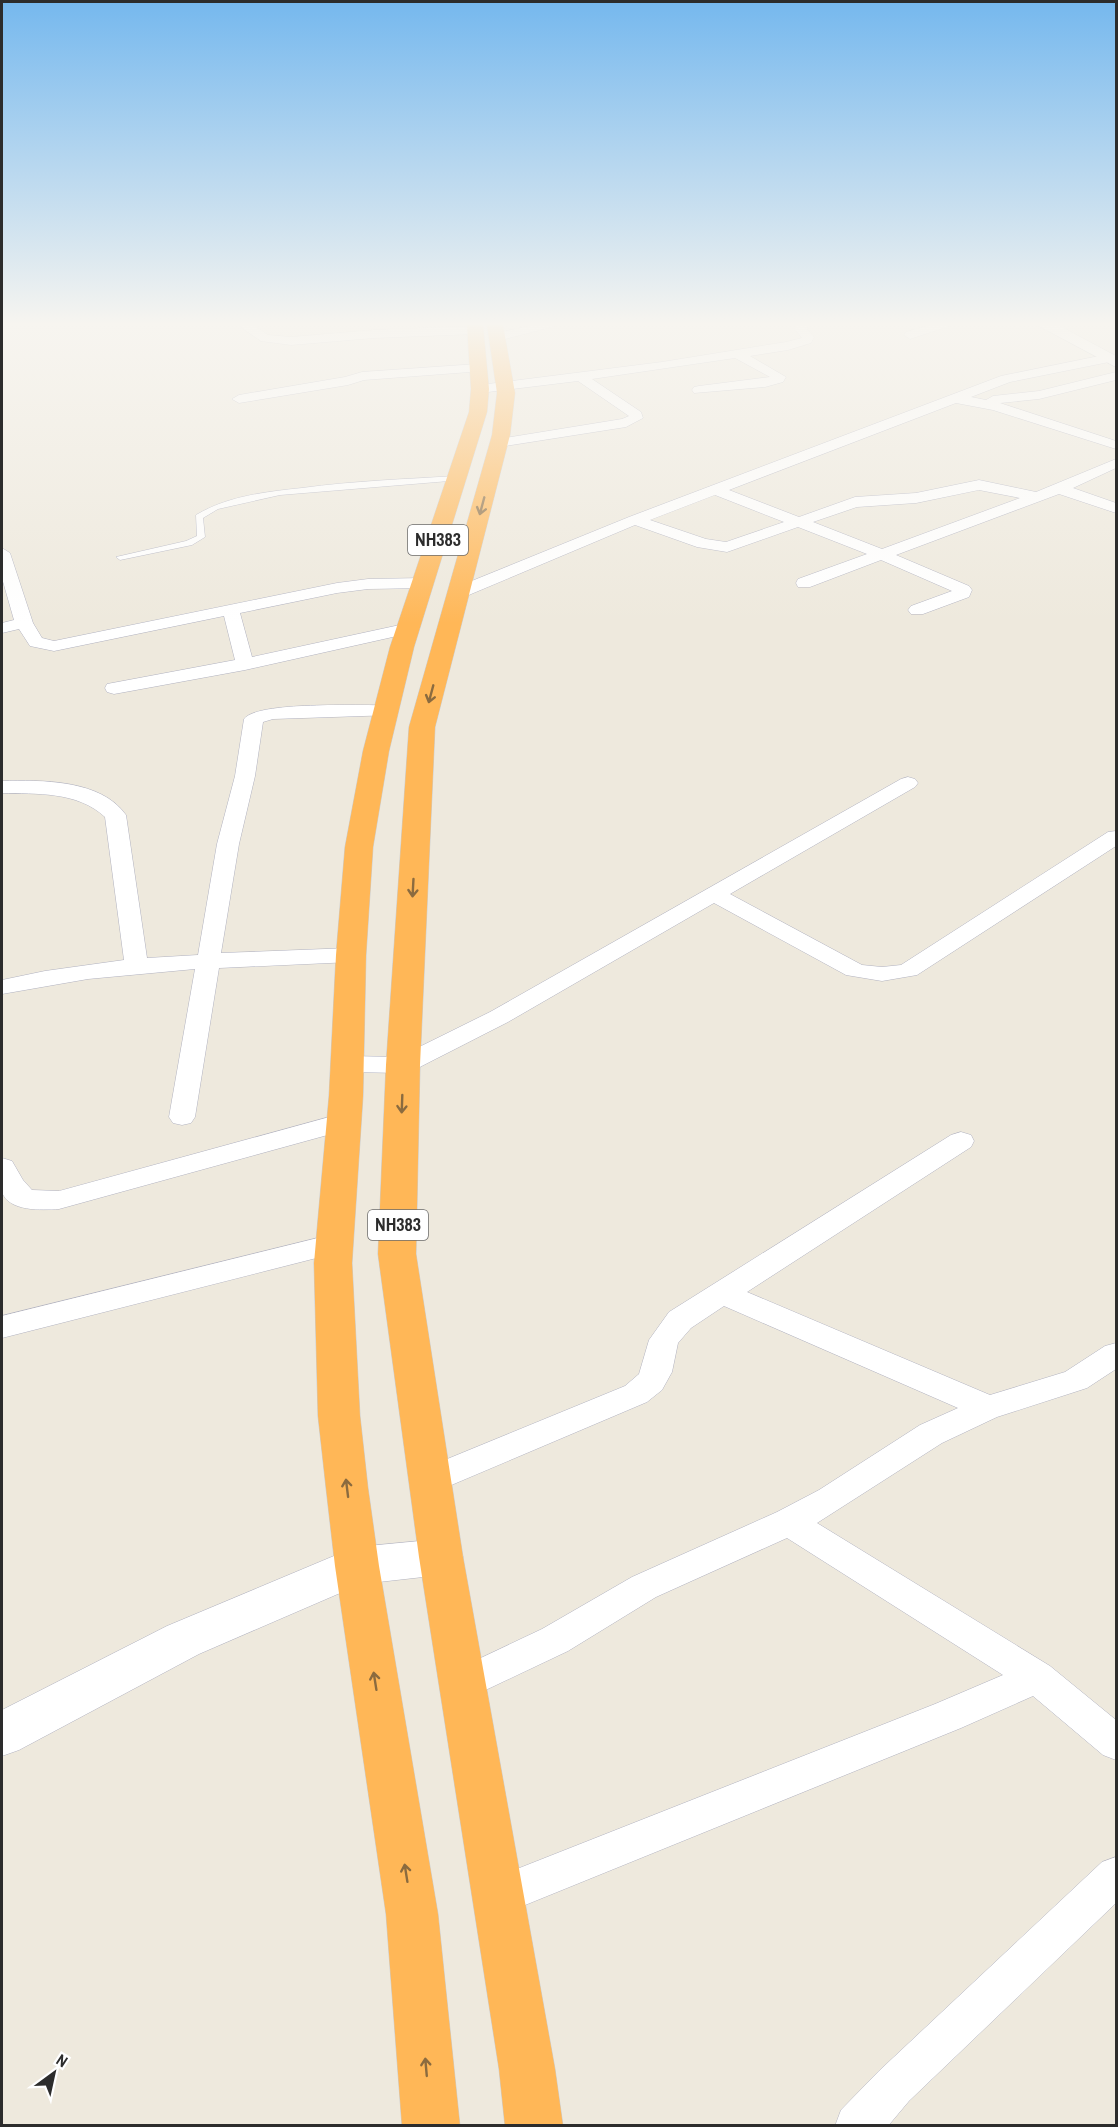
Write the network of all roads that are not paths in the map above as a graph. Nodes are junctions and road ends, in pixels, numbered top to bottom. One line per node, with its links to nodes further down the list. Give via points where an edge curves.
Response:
1 (474, 424): 9 (highway, NH383)
2 (496, 424): 6 (highway, NH383)
3 (618, 424): 6 (street)
4 (889, 424): 11 (street)
5 (1051, 424): 7 (street)
6 (499, 443): 21 (highway, NH383, one-way to 21)
7 (1116, 445)
8 (1116, 463): 10 (street)
9 (458, 478): 18 (lane, via 324,489 231,502 202,513 201,537 189,543); 19 (highway, NH383)
10 (1059, 489): 12 (street); 13 (street)
11 (716, 490): 14 (street); 15 (street)
12 (1038, 497): 15 (street, via 970,486 916,498 855,502); 17 (street)
13 (1116, 508)
14 (635, 520): 15 (street, via 721,547); 21 (street)
15 (800, 523): 17 (street)
16 (2, 553): 24 (street)
17 (881, 554): 20 (street); 23 (street, via 963,590 958,596)
18 (120, 557)
19 (424, 583): 22 (street, via 347,587); 26 (highway, NH383)
20 (804, 583)
21 (458, 593): 39 (highway, NH383, one-way to 39, via 422,727)
22 (231, 610): 24 (street, via 54,646 36,642); 27 (street)
23 (917, 610)
24 (24, 623): 25 (street)
25 (2, 627)
26 (409, 628): 27 (street); 29 (highway, NH383)
27 (245, 664): 28 (street)
28 (114, 688)
29 (386, 711): 34 (highway, NH383, via 359,847); 35 (street, via 271,713 254,719)
30 (908, 783): 33 (street)
31 (2, 787): 36 (street, via 30,787 94,798 116,815)
32 (1116, 837): 33 (street, via 909,970 892,975 854,970)
33 (713, 894): 39 (street, via 500,1017)
34 (351, 955): 35 (street); 38 (highway, NH383)
35 (207, 962): 36 (street); 40 (street)
36 (136, 965): 37 (street)
37 (2, 987)
38 (347, 1064): 39 (street); 41 (highway, NH383)
39 (403, 1065): 49 (highway, NH383, one-way to 49, via 397,1254)
40 (182, 1117)
41 (344, 1122): 43 (street, via 59,1200 40,1202 23,1198 12,1189); 44 (highway, NH383)
42 (961, 1141): 45 (street)
43 (2, 1167)
44 (334, 1244): 46 (street); 52 (highway, NH383, one-way to 44, via 339,1416)
45 (724, 1294): 48 (street); 49 (street, via 680,1320 664,1340 651,1382 636,1394)
46 (2, 1327)
47 (1116, 1353): 48 (street, via 1076,1380)
48 (988, 1408): 50 (street, via 931,1434)
49 (430, 1480): 51 (highway, NH383)
50 (789, 1522): 53 (street); 54 (street, via 644,1587 555,1640)
51 (441, 1557): 52 (street); 54 (highway, NH383)
52 (357, 1566): 55 (street, via 183,1640); 59 (highway, NH383, one-way to 52, via 412,1914)
53 (1037, 1677): 56 (street); 58 (street)
54 (462, 1684): 58 (highway, NH383)
55 (2, 1734)
56 (1116, 1743)
57 (1116, 1876): 61 (street, via 894,2086)
58 (498, 1896): 60 (highway, NH383)
59 (431, 2126)
60 (534, 2126)
61 (857, 2126)

